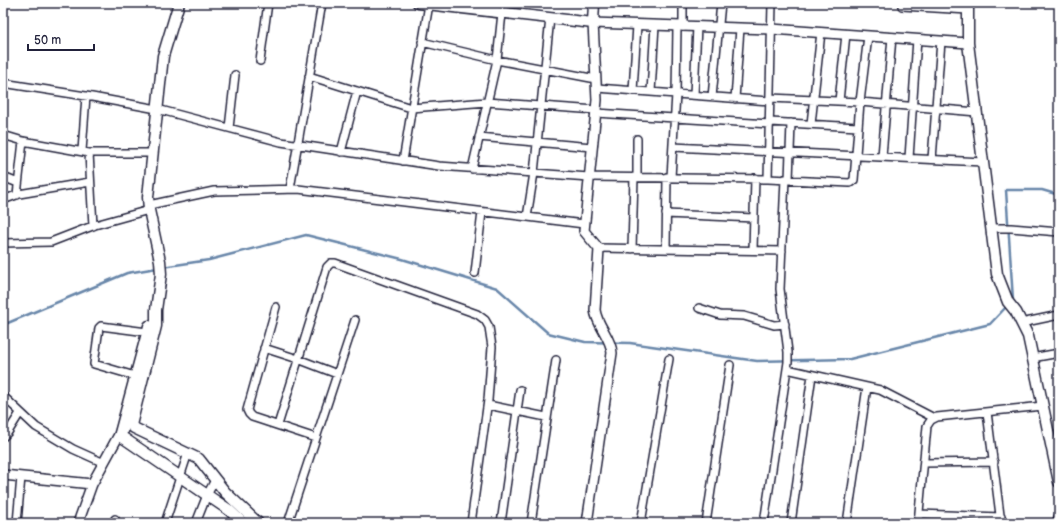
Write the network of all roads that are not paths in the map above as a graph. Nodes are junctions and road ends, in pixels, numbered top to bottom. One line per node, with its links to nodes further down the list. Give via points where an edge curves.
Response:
1 (179, 3): 54 (main road, via 163,56)
2 (268, 3): 30 (street)
3 (322, 3): 34 (street)
4 (418, 3): 9 (main road)
5 (594, 3): 14 (main road)
6 (683, 3): 17 (street)
7 (721, 3): 19 (street)
8 (772, 3): 21 (street)
9 (429, 4): 12 (main road); 28 (street)
10 (902, 6): 11 (street)
11 (968, 7): 29 (main road)
12 (502, 13): 13 (main road); 31 (street)
13 (550, 18): 14 (main road); 32 (street)
14 (593, 23): 15 (street); 36 (street)
15 (637, 25): 16 (street); 37 (street)
16 (656, 25): 17 (street); 39 (street)
17 (680, 26): 18 (street); 40 (street)
18 (697, 26): 19 (street); 41 (street)
19 (719, 27): 20 (street); 43 (street)
20 (740, 28): 21 (street); 44 (street)
21 (771, 29): 22 (street); 45 (street)
22 (821, 32): 23 (street); 46 (street)
23 (846, 34): 24 (street); 47 (street)
24 (868, 36): 25 (street); 49 (street)
25 (892, 37): 26 (street); 50 (street)
26 (917, 39): 27 (street); 52 (street)
27 (941, 41): 29 (street); 55 (street)
28 (422, 42): 31 (street); 53 (street)
29 (968, 43): 57 (main road)
30 (260, 60)
31 (497, 60): 32 (street); 48 (street)
32 (545, 70): 36 (street); 51 (street)
33 (235, 75): 63 (street)
34 (309, 76): 38 (street); 69 (street)
35 (3, 83): 42 (street)
36 (596, 83): 37 (street); 56 (street)
37 (633, 90): 39 (street)
38 (357, 91): 53 (street); 74 (street)
39 (651, 92): 40 (street)
40 (676, 94): 41 (street); 58 (street)
41 (694, 95): 43 (street)
42 (86, 96): 54 (street); 72 (street)
43 (712, 97): 44 (street)
44 (736, 99): 45 (street)
45 (770, 100): 46 (street); 59 (street)
46 (814, 100): 47 (street); 61 (street)
47 (839, 101): 49 (street)
48 (487, 102): 51 (street); 53 (street); 65 (street)
49 (860, 102): 50 (street); 62 (street)
50 (886, 105): 52 (street); 78 (street)
51 (542, 106): 56 (street); 68 (street)
52 (912, 107): 55 (street); 79 (street)
53 (412, 108): 81 (street)
54 (157, 109): 63 (street); 73 (main road)
55 (937, 109): 57 (street); 80 (street)
56 (596, 112): 58 (street); 70 (street)
57 (977, 112): 82 (main road)
58 (674, 118): 59 (street); 71 (street)
59 (770, 123): 60 (street); 75 (street)
60 (791, 123): 61 (street); 76 (street)
61 (811, 124): 62 (street)
62 (858, 127): 77 (street)
63 (229, 128): 69 (street)
64 (3, 135): 67 (street)
65 (479, 137): 68 (street); 83 (street)
66 (637, 139): 87 (street)
67 (23, 141): 72 (street); 93 (street)
68 (538, 142): 70 (street); 84 (street)
69 (296, 145): 74 (street); 94 (street)
70 (592, 147): 86 (street)
71 (673, 147): 75 (street); 88 (street)
72 (85, 152): 73 (street); 92 (street)
73 (153, 152): 97 (main road)
74 (341, 152): 81 (street)
75 (769, 152): 76 (street); 90 (street)
76 (790, 153): 77 (street); 91 (street)
77 (856, 155): 78 (street); 91 (street, via 852,182)
78 (882, 156): 79 (street)
79 (909, 158): 80 (street)
80 (932, 159): 82 (street)
81 (403, 161): 83 (street)
82 (983, 162): 104 (main road)
83 (472, 168): 84 (street)
84 (534, 173): 86 (street); 100 (street)
85 (3, 177): 93 (street)
86 (589, 177): 87 (street); 102 (street)
87 (636, 177): 88 (street); 108 (street)
88 (669, 177): 89 (street); 99 (street)
89 (755, 178): 90 (street); 101 (street)
90 (768, 178): 91 (street)
91 (787, 180): 111 (street)
92 (90, 182): 95 (street); 103 (street)
93 (18, 183): 95 (street)
94 (290, 189): 97 (street, via 214,191); 98 (street)
95 (17, 195): 96 (street)
96 (3, 200)
97 (149, 207): 103 (street); 115 (main road, via 161,274)
98 (482, 212): 100 (street); 112 (street)
99 (666, 214): 101 (street); 109 (street)
100 (527, 217): 102 (street)
101 (754, 218): 110 (street)
102 (584, 224): 107 (street, via 584,231)
103 (92, 226): 106 (street, via 51,242)
104 (994, 228): 105 (street); 118 (main road, via 997,274 1008,302)
105 (1059, 232)
106 (3, 243)
107 (598, 248): 108 (street); 172 (street, via 595,310 597,319 612,346)
108 (632, 249): 109 (street)
109 (666, 249): 110 (street)
110 (753, 250): 111 (street)
111 (782, 251): 119 (street, via 780,289)
112 (475, 273)
113 (276, 306): 121 (street)
114 (699, 308): 119 (street, via 720,315 744,316 774,325)
115 (156, 310): 120 (main road); 122 (main road, via 156,326)
116 (1059, 315): 118 (street)
117 (355, 320): 130 (street)
118 (1021, 323): 124 (main road, via 1028,336)
119 (785, 324): 129 (street)
120 (147, 332): 122 (main road); 132 (street, via 101,326 99,328 94,364)
121 (264, 348): 125 (street); 144 (street, via 247,410 252,417)
122 (145, 353): 132 (main road); 143 (main road)
123 (1059, 353): 124 (street)
124 (1032, 358): 137 (main road)
125 (298, 359): 130 (street); 136 (street, via 327,267 335,263 477,314 485,320 489,327 492,347); 144 (street)
126 (669, 359): 173 (street)
127 (556, 360): 141 (street)
128 (730, 365): 174 (street)
129 (787, 366): 131 (street); 175 (street)
130 (337, 374): 147 (street)
131 (812, 375): 133 (street); 176 (street)
132 (135, 376): 145 (main road)
133 (867, 388): 142 (street, via 886,392); 177 (street)
134 (520, 390): 138 (street)
135 (3, 396): 140 (street)
136 (488, 405): 138 (street); 169 (street)
137 (1043, 406): 139 (street); 156 (main road)
138 (517, 412): 141 (street); 170 (street)
139 (987, 412): 142 (street); 149 (street)
140 (20, 413): 146 (street); 150 (street, via 43,432)
141 (546, 417): 171 (street)
142 (934, 418): 151 (street, via 928,426)
143 (131, 424): 145 (street); 148 (main road, via 134,428)
144 (278, 425): 147 (street)
145 (120, 433): 150 (street); 153 (main road, via 122,437)
146 (3, 437)
147 (316, 438): 168 (street)
148 (188, 453): 153 (street); 155 (main road, via 199,459)
149 (994, 462): 151 (street); 161 (street)
150 (104, 463): 157 (street)
151 (924, 463): 159 (street)
152 (3, 475): 154 (street)
153 (180, 476): 158 (main road); 164 (street)
154 (22, 477): 157 (street); 162 (street)
155 (215, 480): 158 (street); 167 (main road, via 228,496)
156 (1059, 482)
157 (92, 484): 163 (street)
158 (207, 495): 165 (street); 166 (main road)
159 (919, 514): 161 (street); 178 (street)
160 (1059, 515): 179 (street)
161 (1001, 520)
162 (17, 523)
163 (78, 523)
164 (165, 523)
165 (196, 523)
166 (242, 523)
167 (258, 523)
168 (288, 523)
169 (471, 523)
170 (501, 523)
171 (531, 523)
172 (586, 523)
173 (641, 523)
174 (706, 523)
175 (764, 523)
176 (791, 523)
177 (847, 523)
178 (918, 523)
179 (1056, 523)

